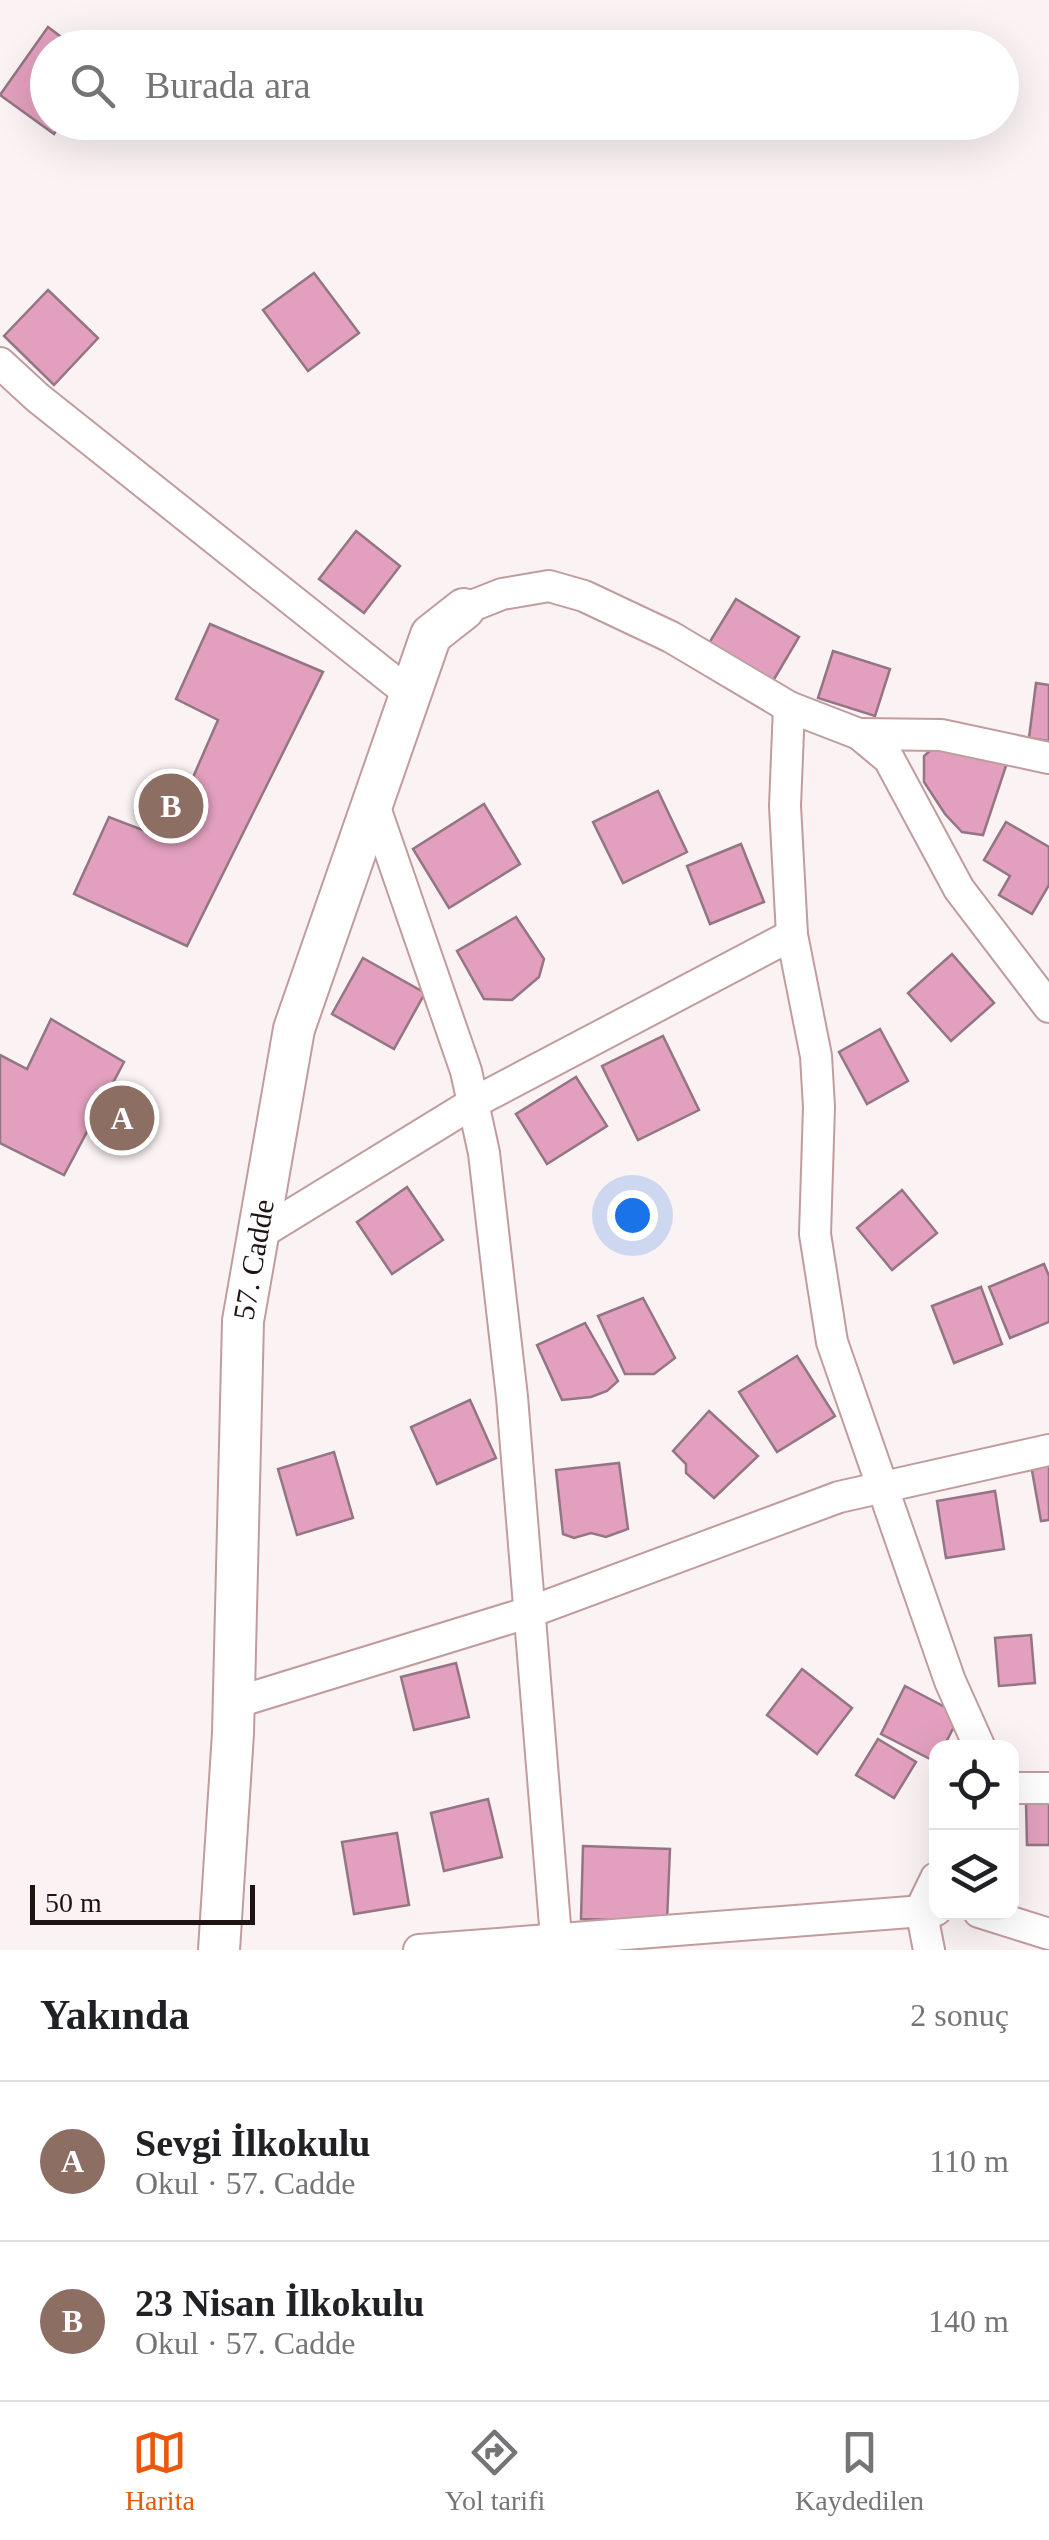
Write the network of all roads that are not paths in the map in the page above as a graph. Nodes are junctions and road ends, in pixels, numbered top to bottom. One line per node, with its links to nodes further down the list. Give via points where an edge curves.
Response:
1 (5, 378): 3 (street)
2 (464, 609): 3 (street, 57. Cadde, via 431,635); 4 (street, via 549,586 584,596 672,637)
3 (410, 694): 7 (street, 57. Cadde)
4 (788, 707): 5 (street); 8 (street)
5 (859, 734): 6 (street, via 940,735); 9 (street, via 889,759 959,889)
6 (1049, 758)
7 (373, 802): 10 (street); 11 (street, 57. Cadde, via 294,1030)
8 (792, 934): 10 (street); 13 (street, via 816,1056 815,1234 832,1342)
9 (1049, 1007)
10 (473, 1103): 11 (street); 14 (street, via 512,1397)
11 (258, 1235): 15 (street, 57. Cadde, via 242,1322)
12 (1049, 1450): 13 (street)
13 (882, 1487): 14 (street, via 840,1496); 16 (street)
14 (530, 1612): 15 (street); 23 (street)
15 (234, 1703): 24 (street, 57. Cadde)
16 (976, 1740)
17 (1019, 1788): 18 (street)
18 (1049, 1788)
19 (929, 1909): 23 (street)
20 (929, 1920): 26 (street)
21 (1004, 1920): 22 (street)
22 (1049, 1934)
23 (557, 1944): 25 (street)
24 (219, 1950)
25 (419, 1950)
26 (929, 1950)

